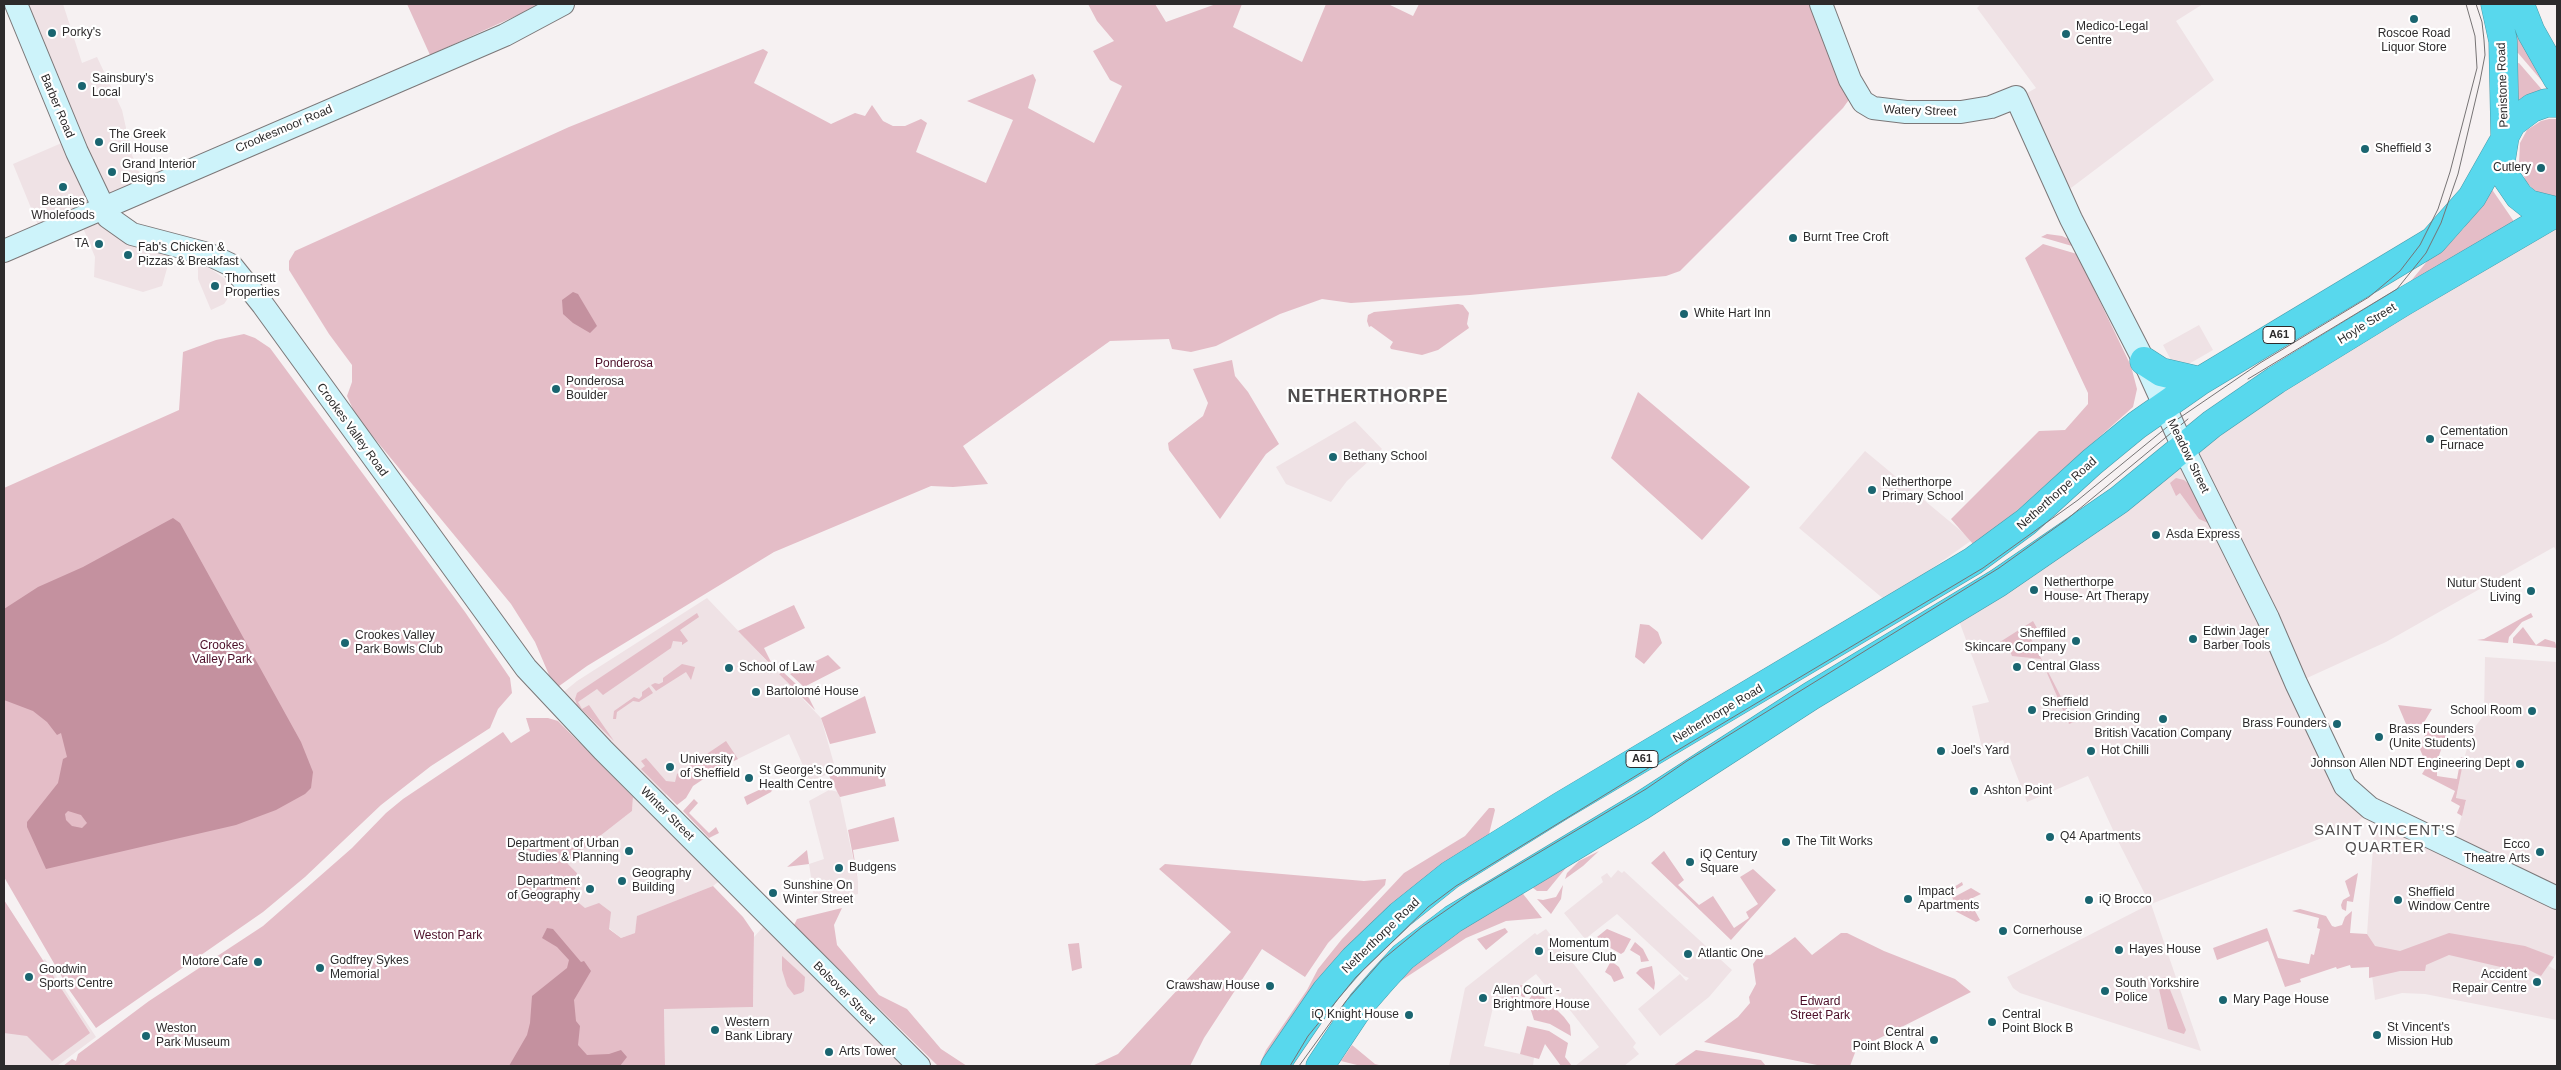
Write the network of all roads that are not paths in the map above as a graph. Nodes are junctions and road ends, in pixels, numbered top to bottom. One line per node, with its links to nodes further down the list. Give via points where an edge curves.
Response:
1 (16, 4): 12 (street, Barber Road)
2 (563, 4): 12 (street, Crookesmoor Road, via 505,36)
3 (1821, 4): 9 (street, Watery Street, via 1850,80 1864,102 1873,108 1930,114 1961,112 1991,107)
4 (2495, 4): 11 (highway, Penistone Road, via 2503,41)
5 (2520, 4): 8 (highway, via 2531,32)
6 (2531, 4): 7 (highway)
7 (2557, 39)
8 (2557, 78)
9 (2016, 97): 15 (street, Meadow Street, via 2071,218)
10 (2557, 102): 11 (highway, A61, via 2527,111 2512,123)
11 (2503, 140): 13 (highway, Penistone Road, via 2501,161 2510,186 2529,204); 16 (highway, A61, via 2472,197 2433,241)
12 (102, 208): 14 (street, Crookesmoor Road); 19 (street, Crookes Valley Road, via 118,226 132,234 208,254 231,265 521,662)
13 (2557, 211): 18 (highway, Hoyle Street, via 2276,380)
14 (4, 251)
15 (2144, 361): 16 (highway, via 2161,372); 17 (street, Meadow Street)
16 (2200, 381): 17 (highway, A61)
17 (2164, 406): 18 (street, Meadow Street); 23 (highway, Netherthorpe Road / A61, via 2092,462 2026,522 1951,576 1553,810 1450,875 1413,904 1354,959 1326,991)
18 (2183, 447): 20 (street, Meadow Street, via 2268,618 2339,776 2354,796 2370,808); 24 (highway, via 2119,500 1998,583 1453,919 1403,957 1382,980 1362,1003)
19 (563, 709): 21 (street, Winter Street)
20 (2557, 898)
21 (770, 919): 22 (street, Bolsover Street)
22 (919, 1066)
23 (1275, 1066)
24 (1320, 1066)

